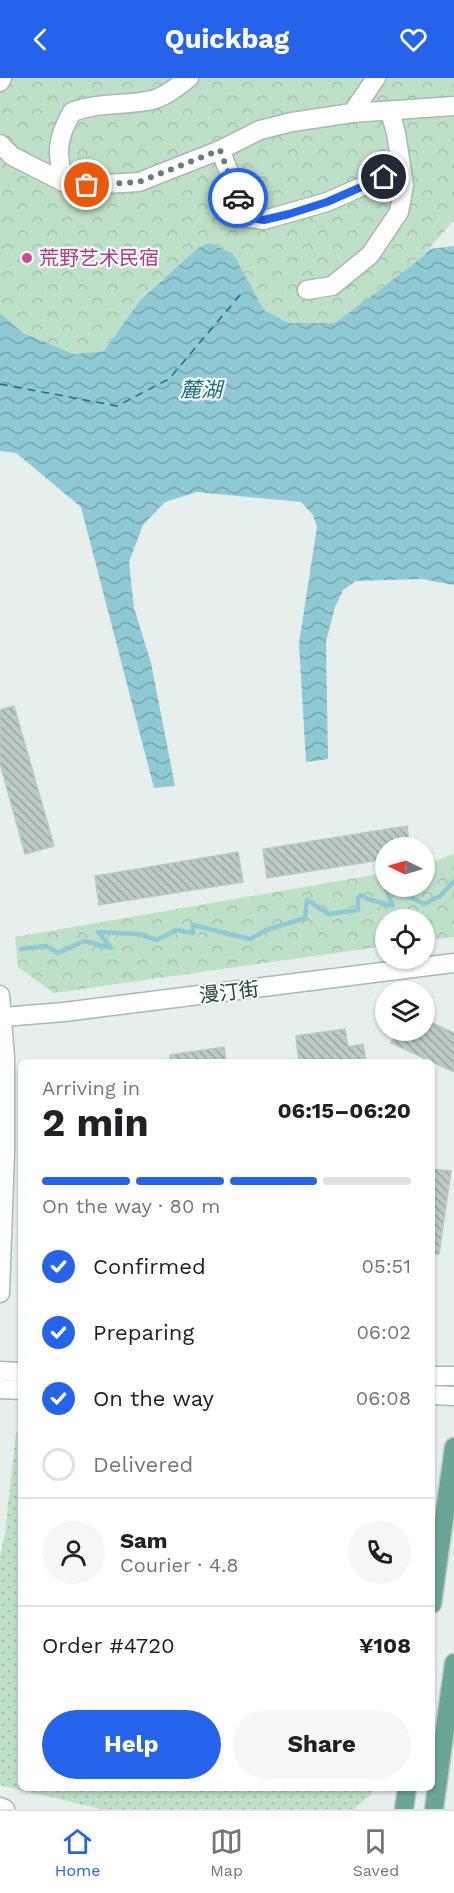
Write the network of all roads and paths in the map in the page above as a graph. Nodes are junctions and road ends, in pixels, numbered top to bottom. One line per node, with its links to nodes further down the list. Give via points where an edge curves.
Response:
1 (3, 78): 4 (street)
2 (189, 78): 11 (street, via 153,100 88,106 72,112 61,132 58,156)
3 (376, 78): 7 (street)
4 (0, 82)
5 (454, 106): 6 (street)
6 (390, 112): 7 (street); 10 (street)
7 (352, 113): 9 (street, via 260,130)
8 (0, 144): 11 (street, via 12,156)
9 (220, 150): 10 (street, via 243,217 264,220 362,188 384,177); 11 (street, via 139,182)
10 (399, 155): 12 (street, via 404,185 399,212 370,255 332,286)
11 (63, 182)
12 (307, 290)
13 (454, 963): 15 (street, 漫汀街)
14 (0, 995): 15 (street)
15 (3, 1017): 16 (street, via 5,1152)
16 (0, 1293)
17 (0, 1371): 18 (street)
18 (18, 1372)
19 (435, 1376): 20 (street)
20 (454, 1376)
21 (0, 1389): 22 (street)
22 (18, 1389)
23 (435, 1395): 24 (street)
24 (454, 1396)
25 (454, 1447): 26 (main road)
26 (435, 1583)
27 (454, 1663): 32 (main road)
28 (407, 1791): 31 (main road)
29 (0, 1808): 30 (street)
30 (4, 1809)
31 (404, 1809)
32 (434, 1809)

